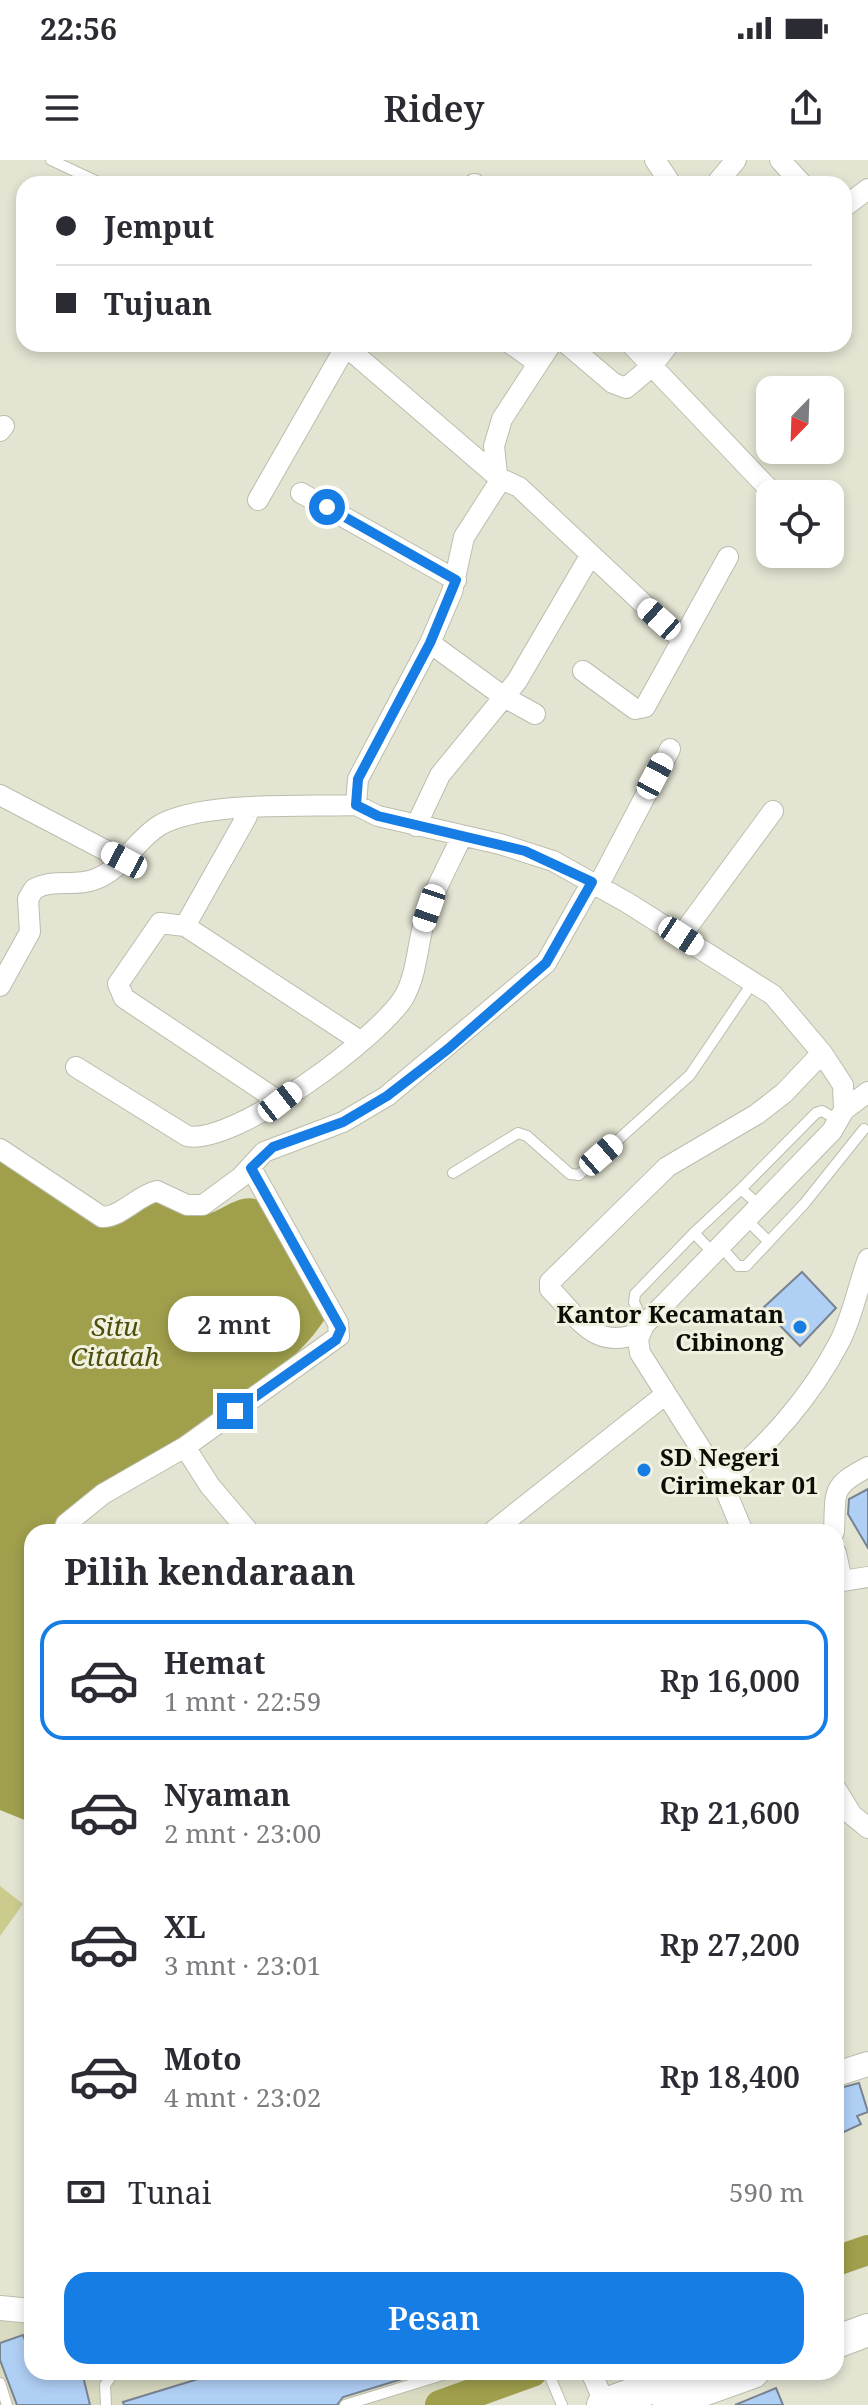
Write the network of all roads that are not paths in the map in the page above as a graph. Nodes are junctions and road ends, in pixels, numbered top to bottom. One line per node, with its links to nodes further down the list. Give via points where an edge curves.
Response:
1 (51, 160): 4 (lane)
2 (736, 160): 5 (street)
3 (780, 160): 6 (street)
4 (85, 176)
5 (723, 176)
6 (795, 176)
7 (341, 352): 19 (street)
8 (353, 352): 16 (street)
9 (522, 352): 14 (street)
10 (546, 352): 14 (street)
11 (577, 352): 15 (street, via 621,387 632,385)
12 (638, 352): 15 (street)
13 (663, 352): 15 (street)
14 (538, 363): 16 (street, via 499,427 494,452)
15 (651, 367): 17 (street)
16 (499, 478): 20 (street, via 519,487); 22 (street, via 464,537)
17 (760, 480)
18 (301, 493): 22 (street)
19 (258, 500)
20 (590, 556): 23 (street); 26 (street, via 542,644)
21 (728, 557): 23 (street)
22 (456, 580): 24 (street)
23 (682, 640): 25 (street, via 642,709 631,707)
24 (430, 643): 26 (street); 30 (street, via 366,762)
25 (583, 671)
26 (504, 697): 27 (street); 33 (street, via 440,775)
27 (535, 714)
28 (670, 749): 36 (street)
29 (0, 795): 35 (street)
30 (356, 805): 33 (street); 35 (street, via 192,814 160,825)
31 (773, 811): 38 (street)
32 (247, 816): 37 (street)
33 (416, 826): 34 (street)
34 (462, 836): 36 (street, via 525,851); 41 (street, via 423,925 407,989 390,1016)
35 (124, 860): 39 (street, via 92,881 59,880 34,889 28,899 30,932)
36 (595, 884): 38 (street); 49 (street, via 546,963 448,1049 387,1096 343,1122 273,1147)
37 (185, 926): 41 (street); 45 (street, via 167,922 155,928 118,984 119,992)
38 (681, 936): 40 (street)
39 (0, 986)
40 (761, 987): 42 (street); 50 (lane, via 690,1075 579,1175 570,1174 518,1133)
41 (360, 1041): 45 (street)
42 (822, 1053): 46 (street, via 843,1085); 57 (street, via 757,1114 667,1167 550,1282 550,1289 595,1334 616,1340)
43 (76, 1067): 45 (street, via 192,1137 249,1121)
44 (868, 1092): 46 (street)
45 (280, 1102)
46 (841, 1115): 51 (lane, via 816,1113); 52 (street)
47 (864, 1129): 54 (lane)
48 (0, 1149): 49 (street, via 96,1214 109,1217 157,1191 199,1207)
49 (251, 1168): 59 (street, via 338,1323 339,1336)
50 (453, 1173)
51 (741, 1189): 52 (lane); 53 (lane)
52 (754, 1213): 54 (lane); 55 (street)
53 (694, 1233): 55 (lane); 57 (lane, via 635,1294)
54 (769, 1242): 55 (lane, via 742,1267)
55 (717, 1251): 57 (street)
56 (868, 1259): 61 (street, via 841,1340 814,1383 752,1458)
57 (642, 1329): 58 (street, via 640,1353)
58 (666, 1394): 61 (street); 65 (street)
59 (185, 1447): 63 (street, via 103,1494); 64 (street)
60 (868, 1467): 66 (street, via 836,1488)
61 (722, 1482): 62 (street)
62 (740, 1522)
63 (66, 1524)
64 (242, 1524)
65 (502, 1524)
66 (834, 1524)
67 (868, 1577): 68 (street)
68 (844, 1581)
69 (844, 1802): 70 (street)
70 (868, 1828)
71 (868, 2064): 72 (street)
72 (844, 2072)
73 (0, 2308): 75 (street)
74 (868, 2309): 76 (highway)
75 (24, 2310)
76 (844, 2317)
77 (868, 2330): 78 (highway)
78 (844, 2339)
79 (108, 2380): 88 (lane)
80 (427, 2380): 89 (lane)
81 (551, 2380): 86 (lane)
82 (594, 2380): 90 (street)
83 (672, 2380): 90 (highway)
84 (731, 2380): 91 (highway)
85 (0, 2383): 87 (lane)
86 (561, 2402)
87 (7, 2405)
88 (106, 2405)
89 (347, 2405)
90 (604, 2405)
91 (662, 2405)

